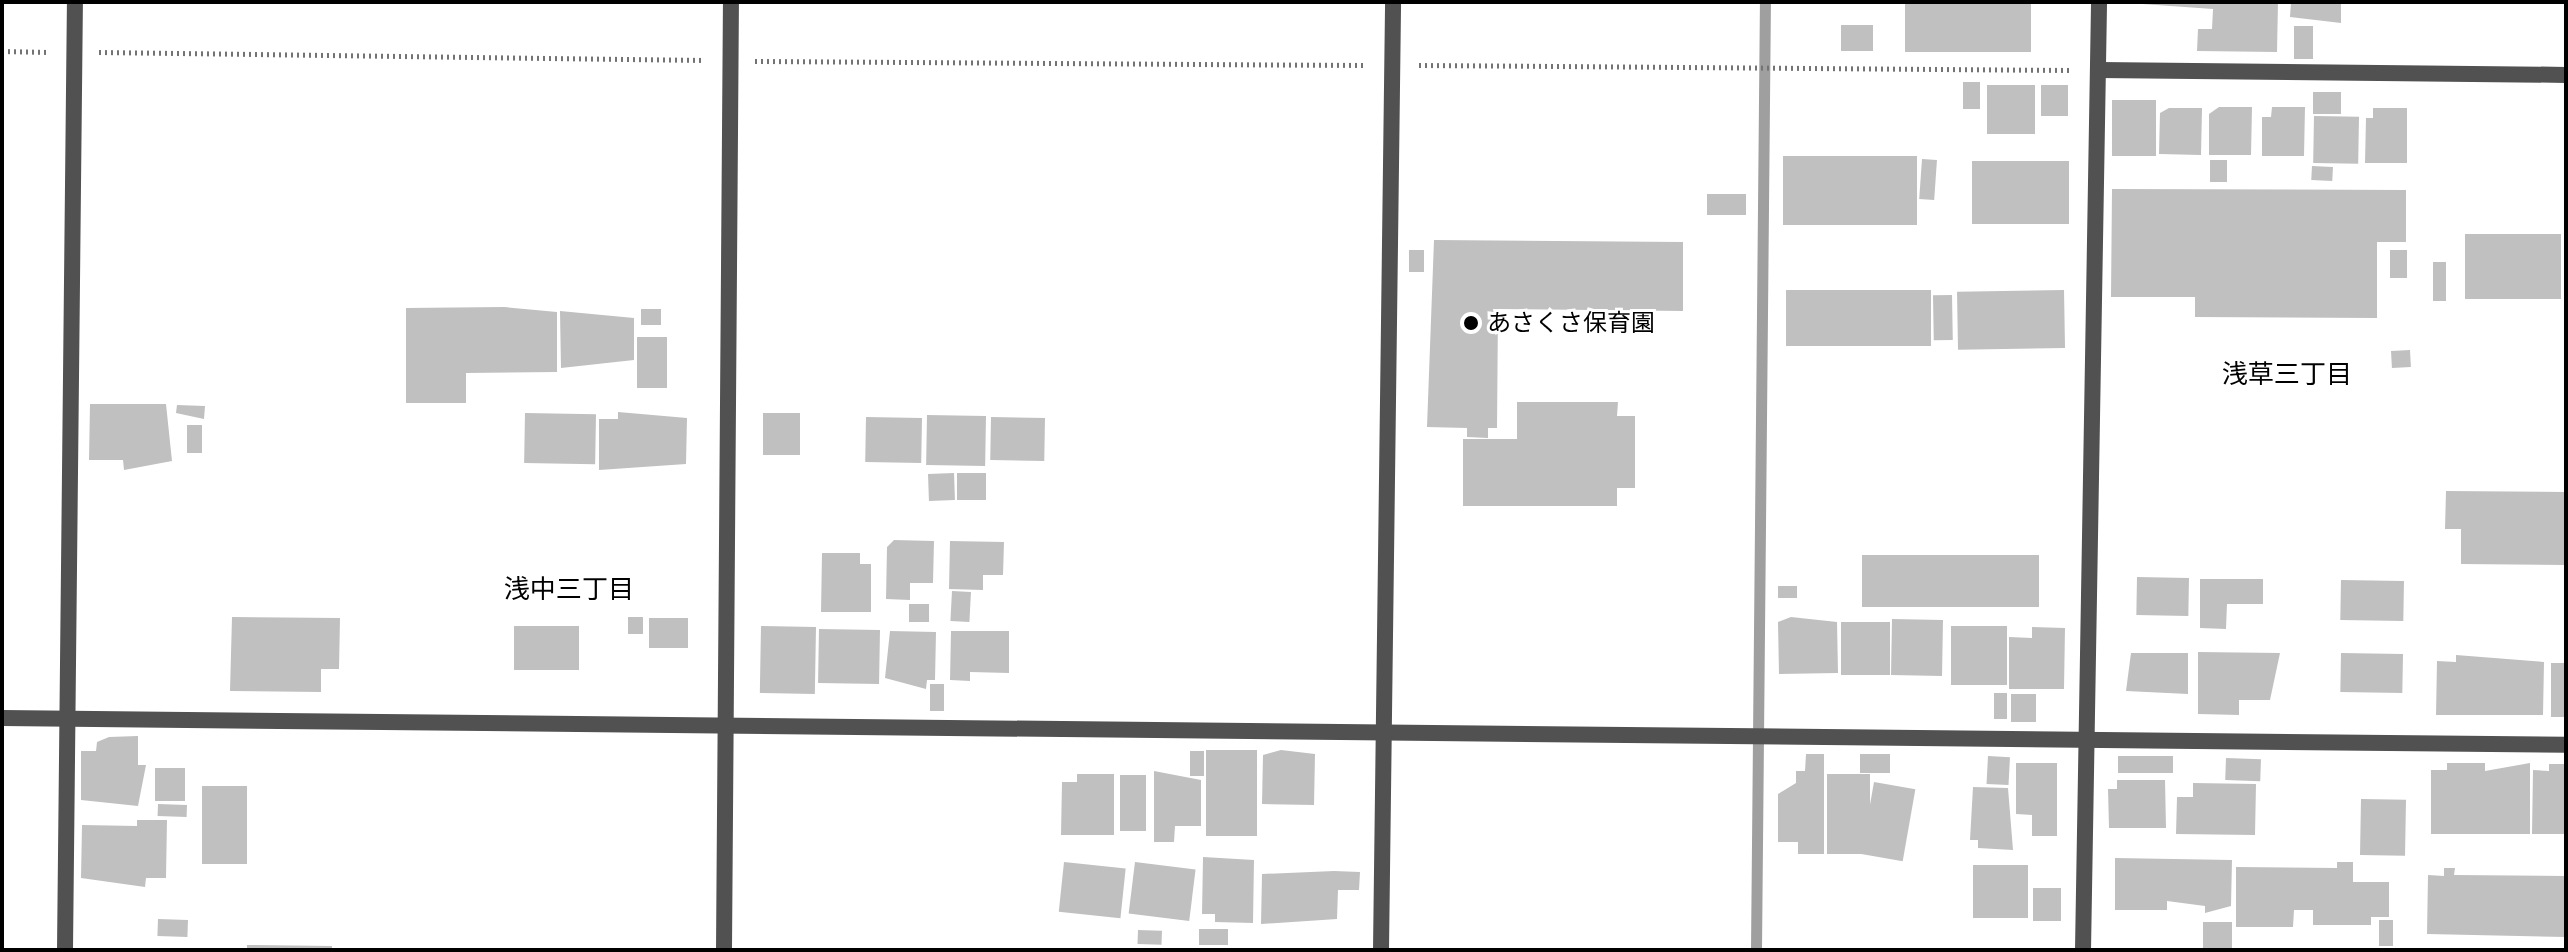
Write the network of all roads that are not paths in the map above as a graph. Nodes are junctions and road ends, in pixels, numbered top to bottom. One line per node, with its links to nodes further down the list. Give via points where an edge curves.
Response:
1 (75, 2): 8 (street)
2 (731, 2): 9 (street)
3 (1393, 2): 10 (street)
4 (2099, 2): 5 (street)
5 (2099, 70): 6 (street); 11 (street)
6 (2566, 75)
7 (2, 718): 8 (street)
8 (70, 719): 9 (street); 13 (street)
9 (727, 728): 10 (street); 14 (street)
10 (1381, 737): 11 (street); 15 (street)
11 (2085, 741): 12 (street); 16 (street)
12 (2566, 745)
13 (65, 950)
14 (724, 950)
15 (1381, 950)
16 (2083, 950)

